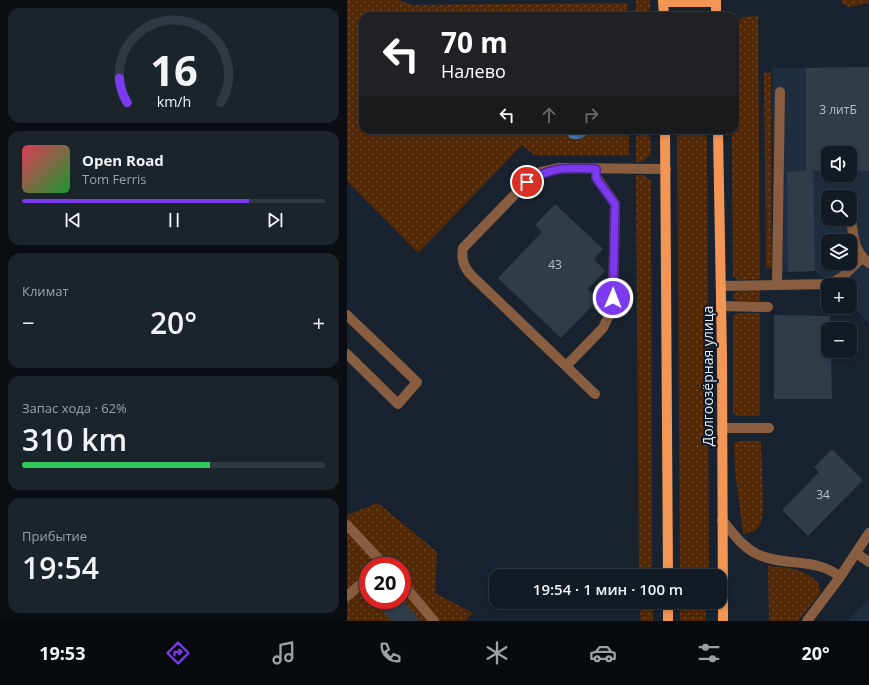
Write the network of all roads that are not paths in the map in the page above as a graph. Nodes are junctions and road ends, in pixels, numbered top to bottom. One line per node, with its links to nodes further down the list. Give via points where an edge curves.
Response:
1 (663, 1): 2 (main road); 3 (main road)
2 (716, 1): 4 (main road)
3 (663, 12)
4 (716, 12)
5 (780, 92): 12 (lane)
6 (665, 134): 9 (main road)
7 (718, 134): 13 (main road, Долгоозёрная улица)
8 (596, 169): 9 (lane); 18 (lane, via 596,178 615,204 613,298 603,328); 18 (lane, via 559,168 541,172 527,182 463,248 462,254 463,265 470,274)
9 (666, 169): 28 (main road)
10 (853, 226): 11 (lane, via 856,248)
11 (866, 260): 12 (lane, via 830,284)
12 (777, 284): 13 (lane)
13 (721, 286): 14 (main road, Долгоозёрная улица)
14 (721, 306): 15 (lane); 20 (main road, Долгоозёрная улица)
15 (768, 307)
16 (347, 315): 17 (lane, via 417,382 398,404)
17 (347, 354)
18 (566, 366): 19 (lane)
19 (595, 394)
20 (722, 428): 21 (lane); 22 (main road, Долгоозёрная улица)
21 (769, 428)
22 (722, 520): 29 (lane, via 739,541 759,555 823,566); 36 (main road, Долгоозёрная улица)
23 (347, 525): 26 (lane)
24 (869, 533): 25 (lane)
25 (857, 553): 27 (lane); 29 (lane)
26 (376, 557)
27 (869, 562)
28 (668, 569)
29 (840, 577): 37 (lane)
30 (359, 586): 32 (lane)
31 (411, 594): 34 (lane)
32 (347, 596)
33 (668, 609): 35 (main road)
34 (434, 621)
35 (668, 621)
36 (723, 621)
37 (807, 621)

